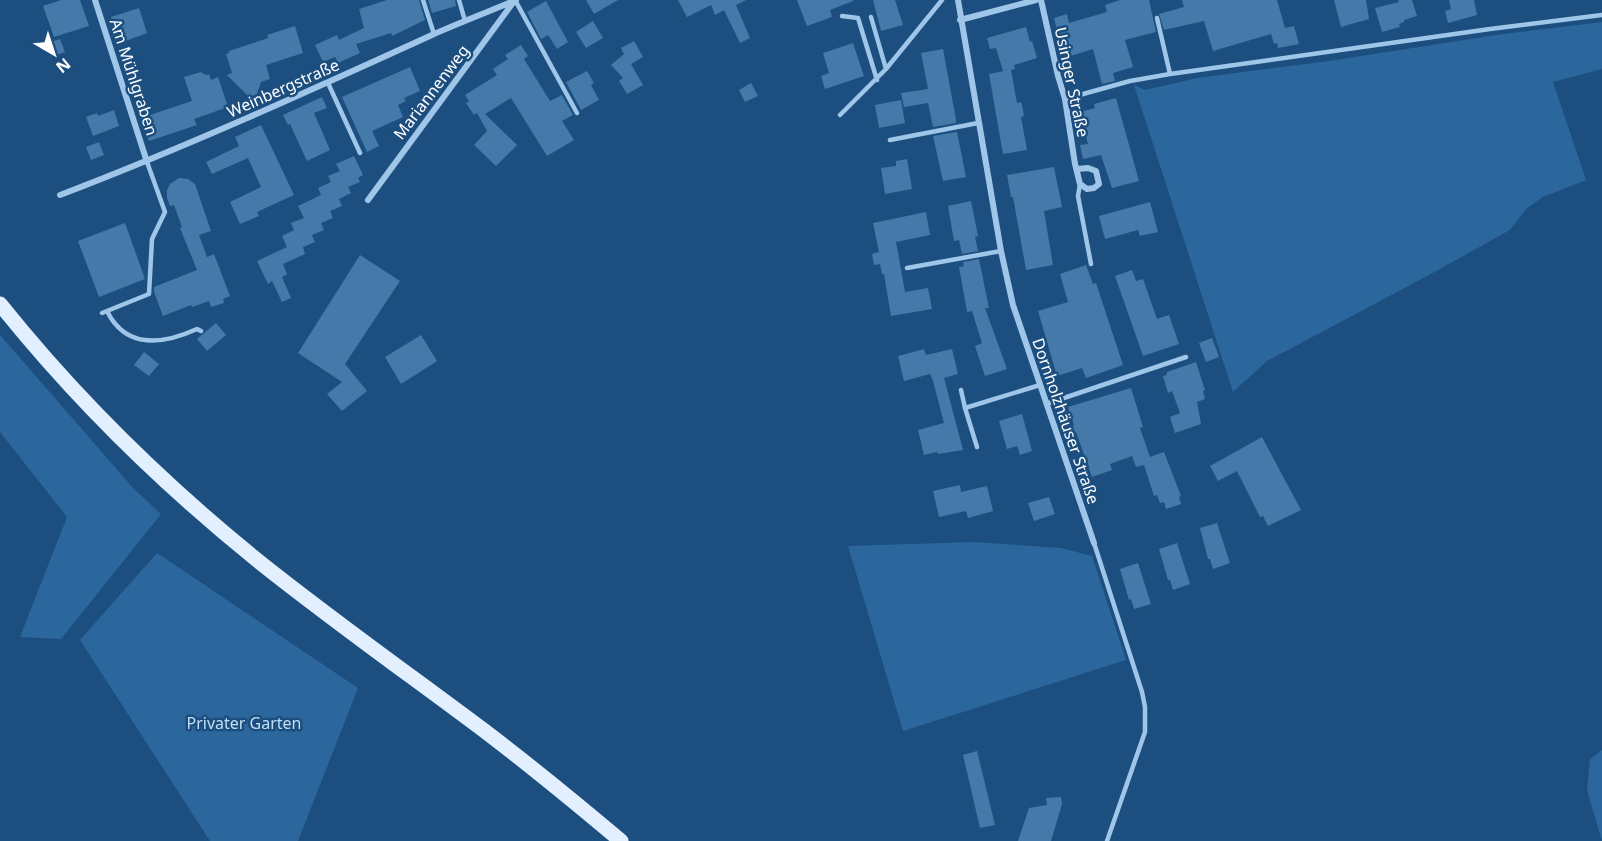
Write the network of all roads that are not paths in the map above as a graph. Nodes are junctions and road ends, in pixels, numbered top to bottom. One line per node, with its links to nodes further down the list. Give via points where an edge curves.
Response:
1 (95, 0): 26 (street, Am Mühlgraben)
2 (423, 0): 15 (lane)
3 (459, 0): 14 (lane)
4 (515, 0): 14 (street, Weinbergstraße); 21 (lane); 30 (street, Mariannenweg)
5 (942, 0): 16 (lane)
6 (958, 0): 13 (street, Dornholzhäuser Straße)
7 (1036, 0): 13 (street)
8 (1041, 0): 20 (street, Usinger Straße)
9 (1602, 15): 17 (lane)
10 (842, 16): 18 (lane, via 858,18)
11 (871, 17): 16 (lane)
12 (1157, 18): 17 (lane)
13 (960, 20): 23 (street, Dornholzhäuser Straße)
14 (465, 21): 15 (street, Weinbergstraße)
15 (434, 34): 19 (street, Weinbergstraße)
16 (886, 69): 18 (lane)
17 (1170, 74): 20 (lane)
18 (877, 80): 22 (lane)
19 (328, 83): 25 (lane); 26 (street, Weinbergstraße)
20 (1065, 99): 27 (street, Usinger Straße)
21 (577, 113)
22 (840, 115)
23 (978, 123): 24 (lane); 31 (street, Dornholzhäuser Straße)
24 (890, 140)
25 (360, 153)
26 (147, 162): 29 (street, Weinbergstraße); 35 (lane, via 165,212 152,239 149,294 105,312 119,328 144,341 168,341 197,329)
27 (1077, 169): 28 (street, Usinger Straße); 28 (street, via 1092,168 1099,177 1094,188)
28 (1080, 184): 32 (lane, Usinger Straße, via 1078,196)
29 (60, 195)
30 (368, 200)
31 (1001, 251): 33 (lane); 37 (street, Dornholzhäuser Straße, via 1012,305)
32 (1090, 264)
33 (907, 268)
34 (0, 304): 43 (main road, via 76,394 190,503 265,567 489,734)
35 (201, 331)
36 (1186, 357): 39 (lane)
37 (1040, 385): 39 (street, Dornholzhäuser Straße); 40 (lane)
38 (961, 390): 40 (lane)
39 (1046, 404): 42 (street, Dornholzhäuser Straße)
40 (965, 408): 41 (lane)
41 (977, 447)
42 (1094, 543): 44 (lane, Dornholzhäuser Straße, via 1142,692 1146,717)
43 (621, 841)
44 (1107, 841)

